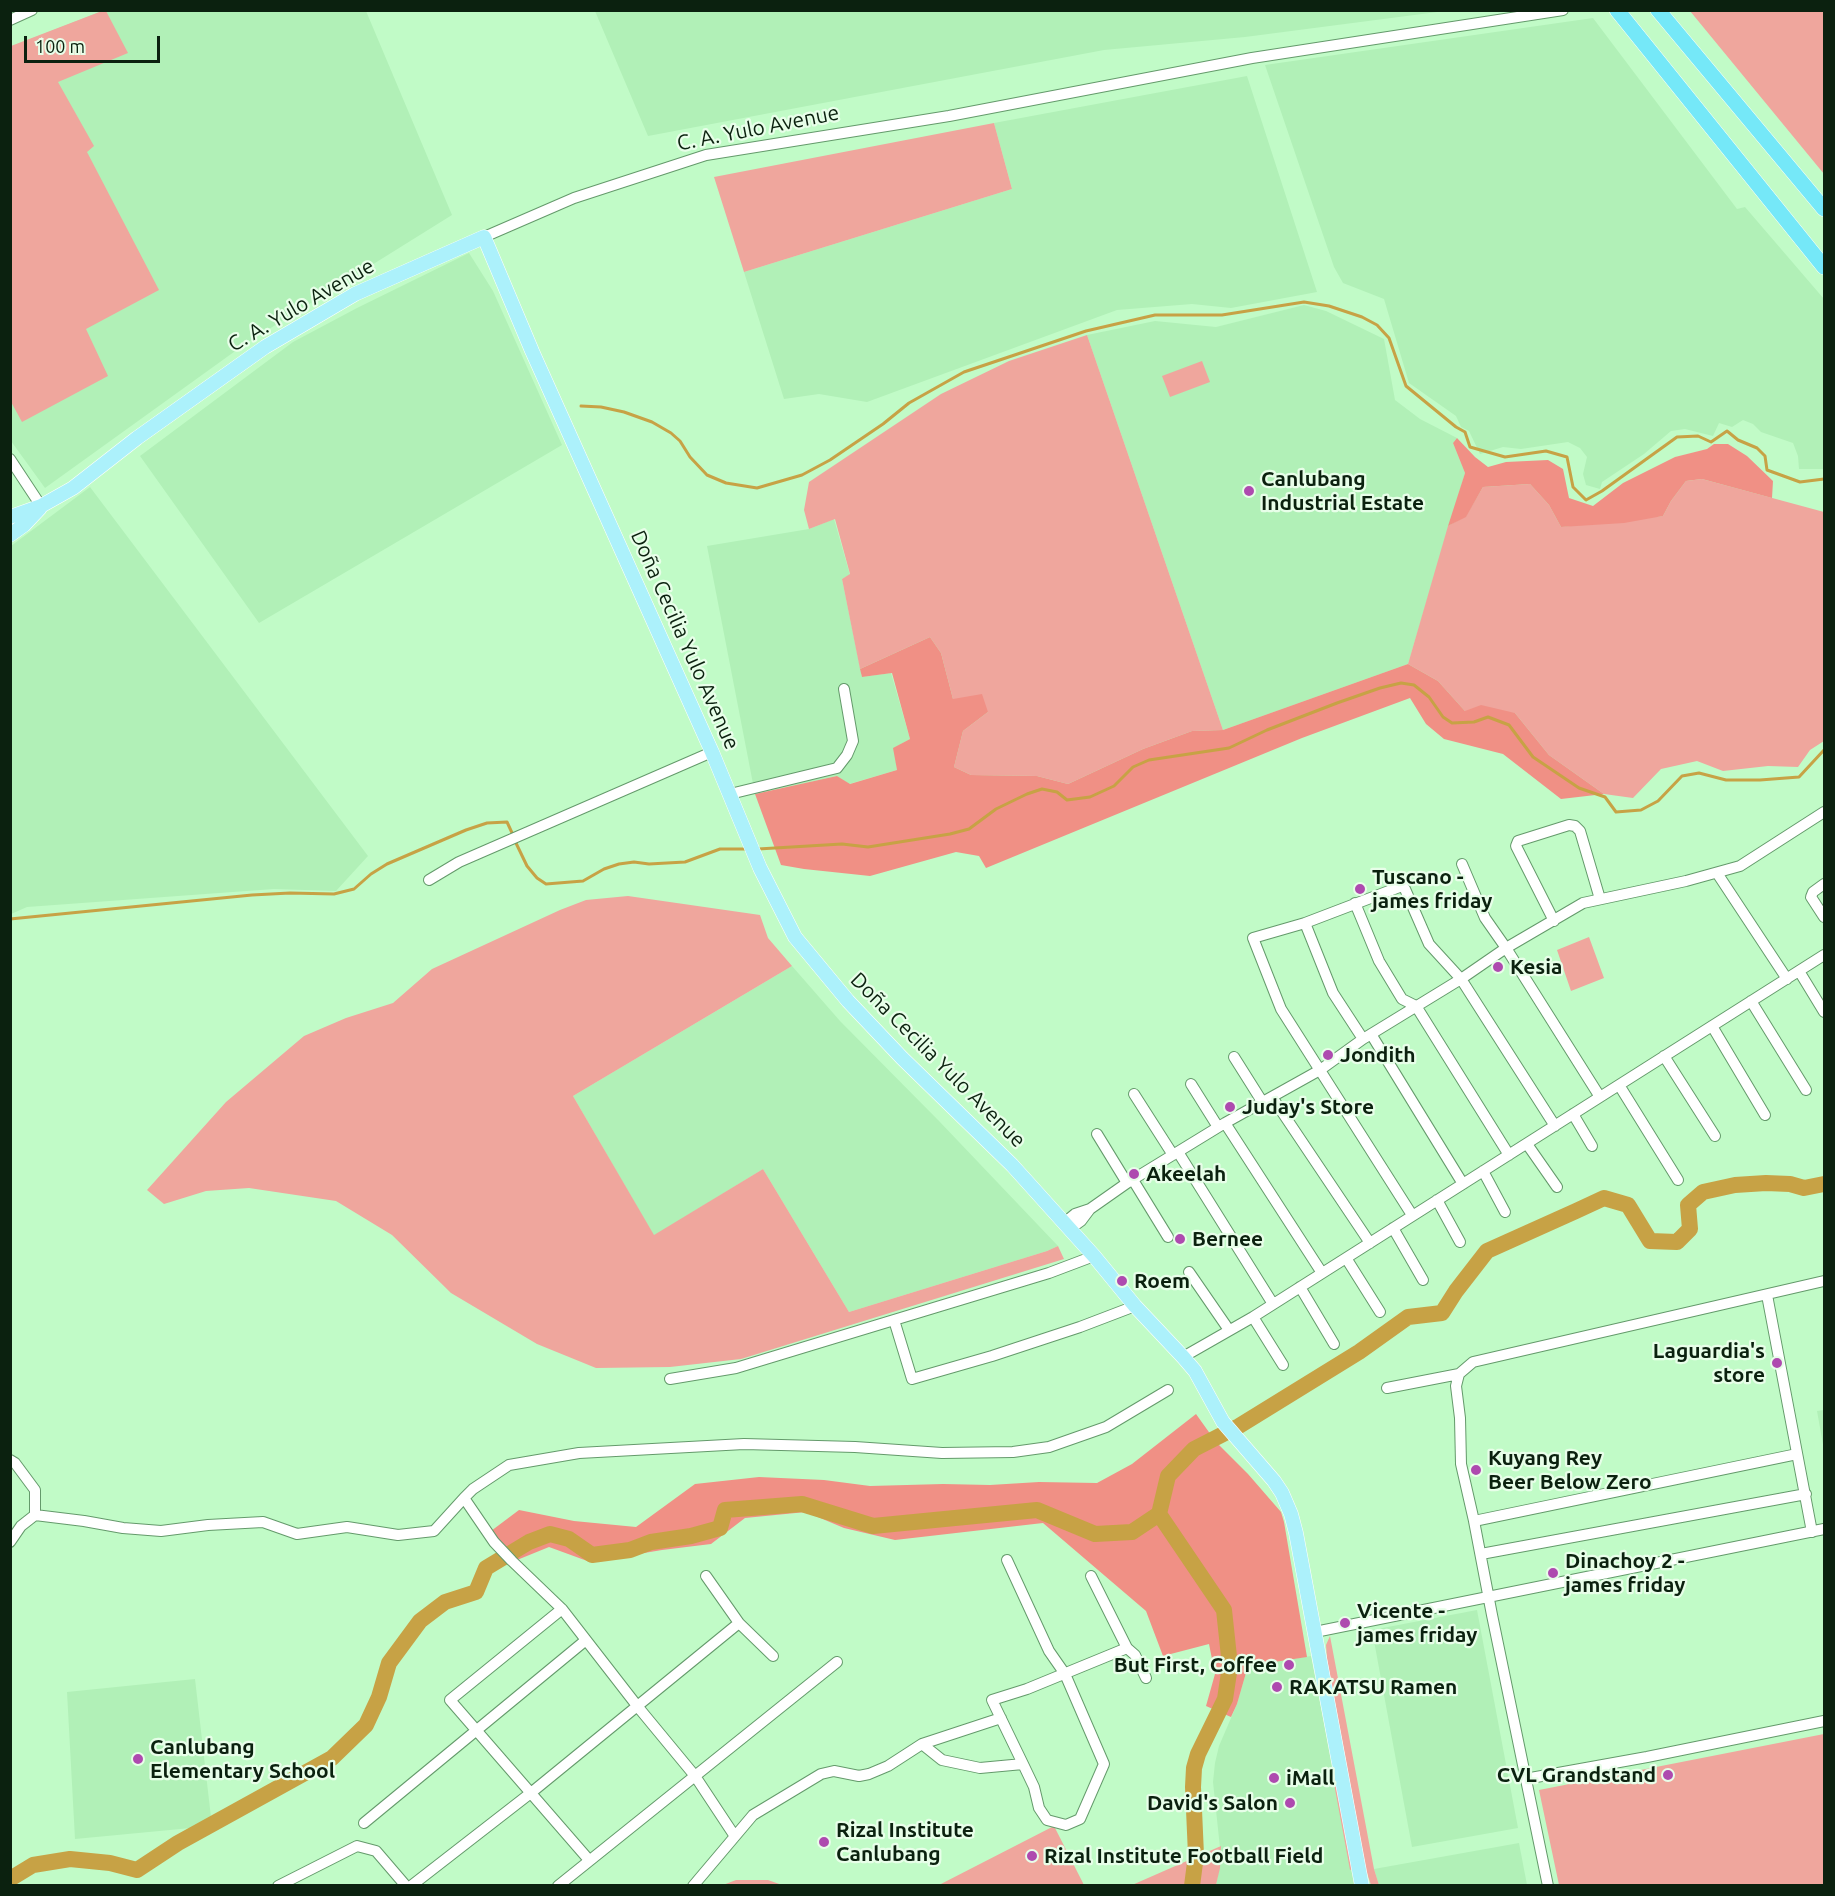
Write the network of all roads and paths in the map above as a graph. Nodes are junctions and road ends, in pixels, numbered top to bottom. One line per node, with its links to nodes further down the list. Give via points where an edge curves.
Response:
1 (1563, 10): 7 (street, C. A. Yulo Avenue, via 1252,58 949,116 706,155 574,198)
2 (1617, 10): 8 (highway)
3 (1658, 10): 6 (highway)
4 (25, 12): 5 (street)
5 (10, 20)
6 (1824, 208)
7 (484, 237): 10 (main road, C. A. Yulo Avenue, via 355,294 265,347 73,488); 14 (main road, Doña Cecilia Yulo Avenue)
8 (1824, 267)
9 (10, 459): 10 (street)
10 (41, 506): 11 (main road, C. A. Yulo Avenue); 12 (main road, C. A. Yulo Avenue)
11 (10, 517)
12 (10, 535)
13 (844, 689): 15 (street, via 853,741 837,768)
14 (712, 752): 15 (main road, Doña Cecilia Yulo Avenue); 19 (street, via 459,862)
15 (730, 794): 63 (main road, Doña Cecilia Yulo Avenue, via 760,868 795,937 848,1001 1012,1165)
16 (1824, 812): 18 (street, via 1740,866)
17 (1462, 864): 26 (street, via 1485,918)
18 (1717, 873): 21 (street); 30 (street)
19 (429, 880)
20 (1824, 884): 23 (street, via 1811,897)
21 (1600, 899): 24 (street, via 1583,903); 24 (street, via 1580,831 1575,826 1518,842 1516,846)
22 (1355, 903): 25 (street); 29 (street, via 1402,886 1429,944); 32 (street, via 1379,961 1402,999)
23 (1824, 917)
24 (1554, 921): 26 (street)
25 (1305, 923): 35 (street, via 1333,993); 38 (street, via 1253,938 1281,1009)
26 (1506, 948): 29 (street); 43 (street)
27 (1824, 955): 28 (street)
28 (1799, 971): 30 (street); 33 (street)
29 (1461, 979): 32 (street); 48 (street)
30 (1787, 979): 31 (street)
31 (1752, 1001): 34 (street); 41 (street)
32 (1416, 1006): 35 (street); 54 (street)
33 (1824, 1012)
34 (1712, 1026): 36 (street); 46 (street)
35 (1367, 1036): 38 (street); 58 (street)
36 (1664, 1056): 40 (street); 50 (street)
37 (1234, 1057): 44 (street)
38 (1320, 1070): 44 (street); 62 (street)
39 (1191, 1084): 47 (street)
40 (1619, 1085): 43 (street); 56 (street)
41 (1806, 1090)
42 (1134, 1094): 53 (street)
43 (1600, 1097): 45 (street)
44 (1267, 1100): 47 (street); 67 (street)
45 (1573, 1114): 48 (street); 52 (street)
46 (1765, 1115)
47 (1222, 1125): 53 (street); 71 (street)
48 (1555, 1125): 51 (street)
49 (1097, 1134): 57 (street)
50 (1716, 1136)
51 (1527, 1143): 54 (street); 59 (street)
52 (1592, 1146)
53 (1175, 1154): 57 (street); 76 (street)
54 (1509, 1155): 55 (street)
55 (1484, 1171): 58 (street); 61 (street)
56 (1678, 1180)
57 (1130, 1181): 63 (street, via 1090,1209 1075,1214); 65 (street)
58 (1463, 1184): 60 (street)
59 (1557, 1188)
60 (1437, 1200): 62 (street); 66 (street)
61 (1505, 1212)
62 (1412, 1215): 64 (street)
63 (1067, 1226): 68 (main road, Doña Cecilia Yulo Avenue)
64 (1393, 1228): 67 (street); 72 (street)
65 (1168, 1237)
66 (1460, 1242)
67 (1370, 1243): 69 (street)
68 (1094, 1256): 77 (main road, Doña Cecilia Yulo Avenue); 80 (street)
69 (1346, 1258): 71 (street); 78 (street)
70 (1189, 1272): 81 (street)
71 (1322, 1273): 74 (street)
72 (1423, 1280)
73 (1824, 1281): 75 (street)
74 (1300, 1287): 76 (street); 82 (street)
75 (1767, 1295): 85 (street, via 1473,1362); 89 (street)
76 (1273, 1304): 79 (street)
77 (1135, 1306): 80 (street, via 992,1356 912,1379); 83 (main road, Doña Cecilia Yulo Avenue)
78 (1380, 1312)
79 (1253, 1317): 81 (street); 84 (street)
80 (894, 1320): 86 (street, via 736,1368)
81 (1229, 1330): 83 (street)
82 (1334, 1344)
83 (1183, 1357): 105 (main road, Doña Cecilia Yulo Avenue, via 1223,1422 1282,1493 1291,1514)
84 (1283, 1365)
85 (1459, 1374): 87 (street); 94 (street, via 1456,1386 1461,1464)
86 (670, 1379)
87 (1387, 1388)
88 (1167, 1390): 92 (street, via 1106,1427 1049,1447 942,1453 744,1444 579,1453 509,1465)
89 (1797, 1454): 91 (street); 94 (street)
90 (10, 1460): 93 (street, via 35,1490)
91 (1806, 1494): 96 (street); 98 (street)
92 (464, 1498): 93 (street, via 434,1531 398,1535 347,1527 297,1534 263,1522 161,1532); 103 (street, via 494,1542)
93 (35, 1515): 97 (street)
94 (1474, 1521): 98 (street)
95 (1824, 1529): 96 (street)
96 (1812, 1532): 102 (street)
97 (10, 1542)
98 (1481, 1554): 102 (street)
99 (1007, 1560): 110 (street, via 1049,1651)
100 (706, 1576): 104 (street)
101 (1091, 1576): 107 (street)
102 (1490, 1596): 105 (street); 119 (street)
103 (562, 1609): 106 (street); 115 (street, via 450,1700)
104 (739, 1623): 108 (street); 112 (street)
105 (1315, 1632): 129 (main road, Doña Cecilia Yulo Avenue)
106 (586, 1640): 112 (street); 115 (street)
107 (1126, 1648): 110 (street); 111 (street)
108 (773, 1656)
109 (837, 1662): 118 (street)
110 (1065, 1674): 113 (street, via 992,1700); 117 (street, via 1104,1764 1080,1819 1066,1825 1047,1820)
111 (1146, 1678)
112 (638, 1707): 118 (street); 120 (street)
113 (1001, 1718): 116 (street); 117 (street)
114 (1824, 1721): 119 (street)
115 (477, 1730): 120 (street); 121 (street)
116 (922, 1744): 117 (street, via 942,1760 980,1768); 122 (street, via 869,1774 821,1774 753,1815)
117 (1023, 1764)
118 (695, 1776): 122 (street); 123 (street)
119 (1525, 1779): 130 (street)
120 (532, 1792): 123 (street); 126 (street)
121 (364, 1823)
122 (734, 1835): 128 (street)
123 (590, 1860): 127 (street)
124 (278, 1886): 125 (street, via 357,1846 376,1851)
125 (406, 1886)
126 (411, 1886)
127 (558, 1886)
128 (693, 1886)
129 (1362, 1886)
130 (1548, 1886)

